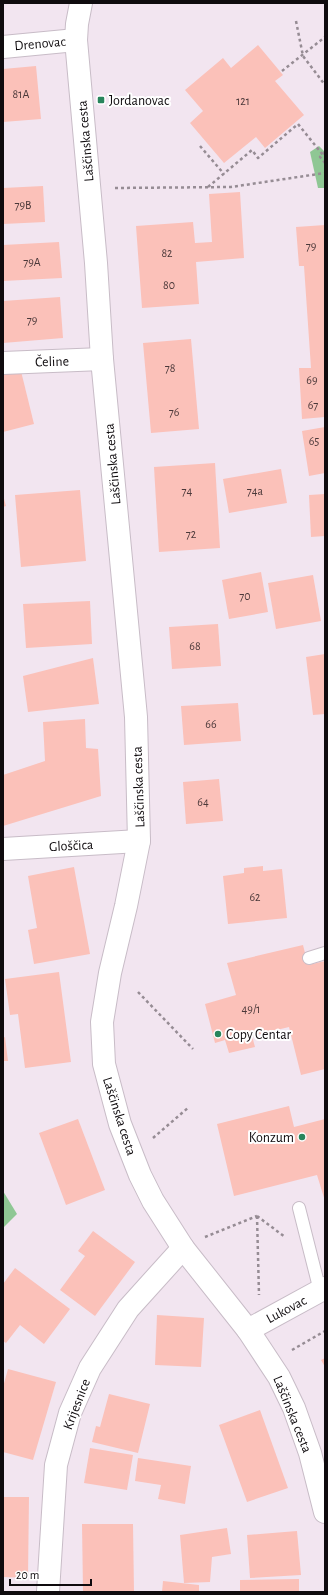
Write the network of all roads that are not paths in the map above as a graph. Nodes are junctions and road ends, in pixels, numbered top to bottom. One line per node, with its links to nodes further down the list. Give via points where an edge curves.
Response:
1 (81, 3): 2 (main road, Laščinska cesta)
2 (76, 40): 3 (main road, Drenovac); 4 (main road, Laščinska cesta)
3 (3, 46)
4 (102, 359): 5 (main road, Čeline); 6 (main road, Laščinska cesta, via 136,717)
5 (3, 363)
6 (139, 840): 7 (main road, Gloščica); 11 (main road, Laščinska cesta, via 102,1022 104,1064 120,1124 140,1176)
7 (3, 849)
8 (325, 953): 9 (lane)
9 (309, 958)
10 (299, 1208): 12 (lane)
11 (183, 1248): 13 (main road, Laščinska cesta); 15 (main road, Krijesnice, via 128,1309 90,1368 70,1413 56,1465)
12 (322, 1290): 13 (main road, Lukovac)
13 (248, 1330): 14 (main road, Laščinska cesta, via 279,1377 294,1408 310,1453)
14 (325, 1512)
15 (48, 1592)

